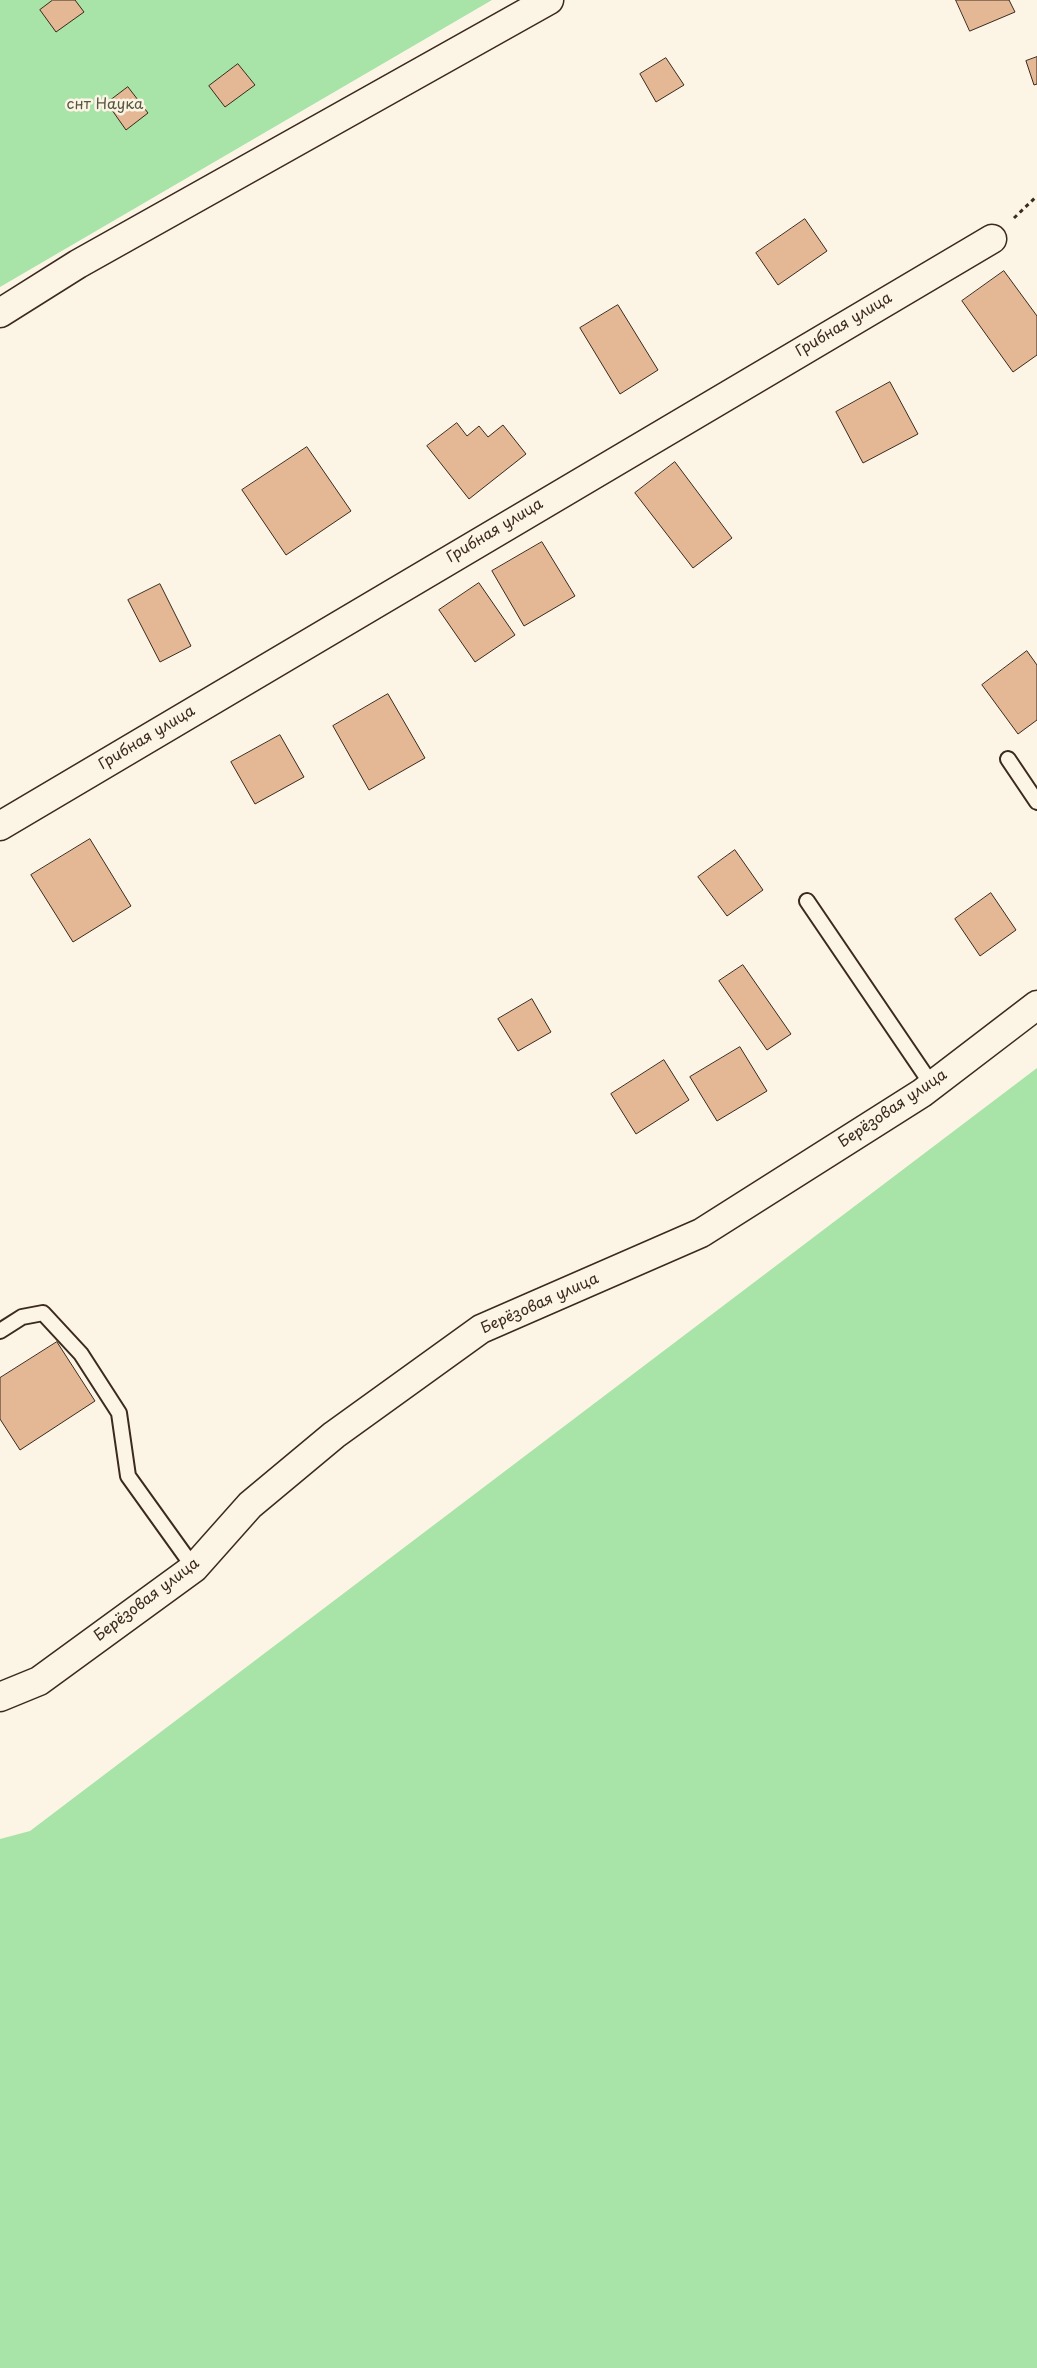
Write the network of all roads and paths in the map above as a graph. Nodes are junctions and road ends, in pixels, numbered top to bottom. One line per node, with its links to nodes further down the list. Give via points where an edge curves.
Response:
1 (549, 0): 3 (street, via 78,264)
2 (992, 239): 6 (street, Грибная улица)
3 (0, 313)
4 (1008, 759): 5 (lane)
5 (1037, 802)
6 (0, 826)
7 (807, 900): 9 (lane)
8 (1037, 1005): 9 (street, Берёзовая улица)
9 (932, 1085): 11 (street, Берёзовая улица, via 701,1233 481,1329 326,1441 250,1505)
10 (0, 1331): 11 (lane, via 22,1317 43,1313 80,1354 119,1413 128,1476)
11 (194, 1568): 12 (street, Берёзовая улица, via 39,1681)
12 (0, 1697)

